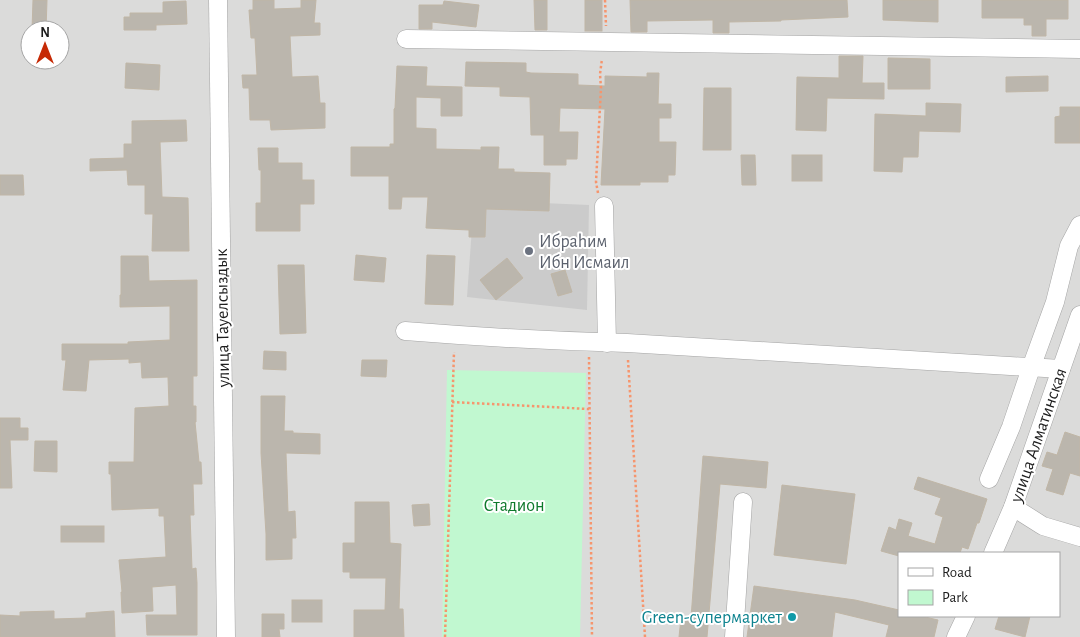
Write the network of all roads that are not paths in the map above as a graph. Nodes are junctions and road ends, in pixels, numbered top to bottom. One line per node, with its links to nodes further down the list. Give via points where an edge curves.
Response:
1 (218, 0): 17 (street, улица Тауелсыздык)
2 (406, 39): 3 (street)
3 (1080, 49)
4 (604, 206): 8 (street)
5 (1080, 225): 9 (street, via 1069,246 1055,302)
6 (1080, 315): 10 (street, улица Алматинская)
7 (406, 331): 8 (street)
8 (607, 343): 9 (street)
9 (1031, 368): 10 (street); 11 (street)
10 (1061, 369): 13 (street, улица Алматинская)
11 (989, 479)
12 (743, 502): 18 (street)
13 (1013, 507): 14 (street, via 1043,526); 15 (street, улица Алматинская)
14 (1080, 537)
15 (993, 552)
16 (966, 617): 19 (street)
17 (226, 637)
18 (734, 637)
19 (956, 637)

